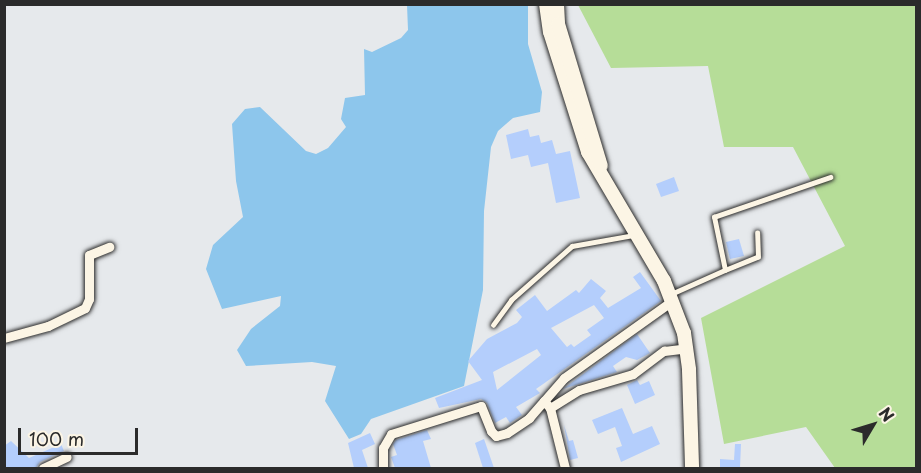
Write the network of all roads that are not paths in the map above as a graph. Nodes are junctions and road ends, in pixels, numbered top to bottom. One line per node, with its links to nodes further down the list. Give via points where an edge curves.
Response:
1 (546, 4): 4 (street, via 550,32 584,140)
2 (556, 4): 4 (street, via 558,24)
3 (830, 177): 8 (lane, via 714,217)
4 (606, 185): 6 (street)
5 (757, 233): 8 (lane, via 759,256)
6 (637, 234): 9 (street); 10 (lane, via 572,246 511,300)
7 (110, 247): 11 (street, via 89,255 90,299 85,308 48,326)
8 (725, 270): 9 (lane)
9 (671, 298): 12 (street); 13 (street, via 564,378)
10 (493, 325)
11 (4, 338)
12 (687, 348): 13 (street, via 664,351 633,374); 18 (street)
13 (547, 404): 16 (street, via 516,429 496,436 481,406 391,434 383,448); 17 (street)
14 (67, 457): 15 (street)
15 (43, 468)
16 (383, 468)
17 (565, 468)
18 (692, 468)

